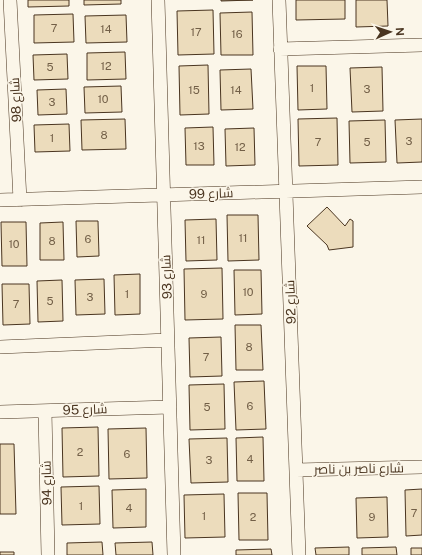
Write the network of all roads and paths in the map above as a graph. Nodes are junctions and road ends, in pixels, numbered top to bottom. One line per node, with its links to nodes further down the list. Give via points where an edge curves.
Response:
1 (10, 0): 10 (street, شارع 98)
2 (158, 0): 8 (street, شارع 93)
3 (278, 0): 5 (street, شارع 92)
4 (422, 45): 5 (street)
5 (280, 49): 7 (street, شارع 92)
6 (422, 187): 7 (street, شارع 99)
7 (286, 191): 8 (street, شارع 99); 17 (street, شارع 92)
8 (164, 195): 10 (street, شارع 99); 11 (street, شارع 93)
9 (0, 200): 10 (street, شارع 99)
10 (20, 200)
11 (168, 340): 12 (street); 13 (street, شارع 93)
12 (0, 346)
13 (170, 407): 14 (street, شارع 95); 19 (street, شارع 93)
14 (45, 411): 15 (street, شارع 95); 18 (street, شارع 94)
15 (0, 412)
16 (422, 467): 17 (street, شارع ناصر بن ناصر)
17 (296, 470): 20 (street, شارع 92)
18 (48, 555)
19 (174, 555)
20 (299, 555)

